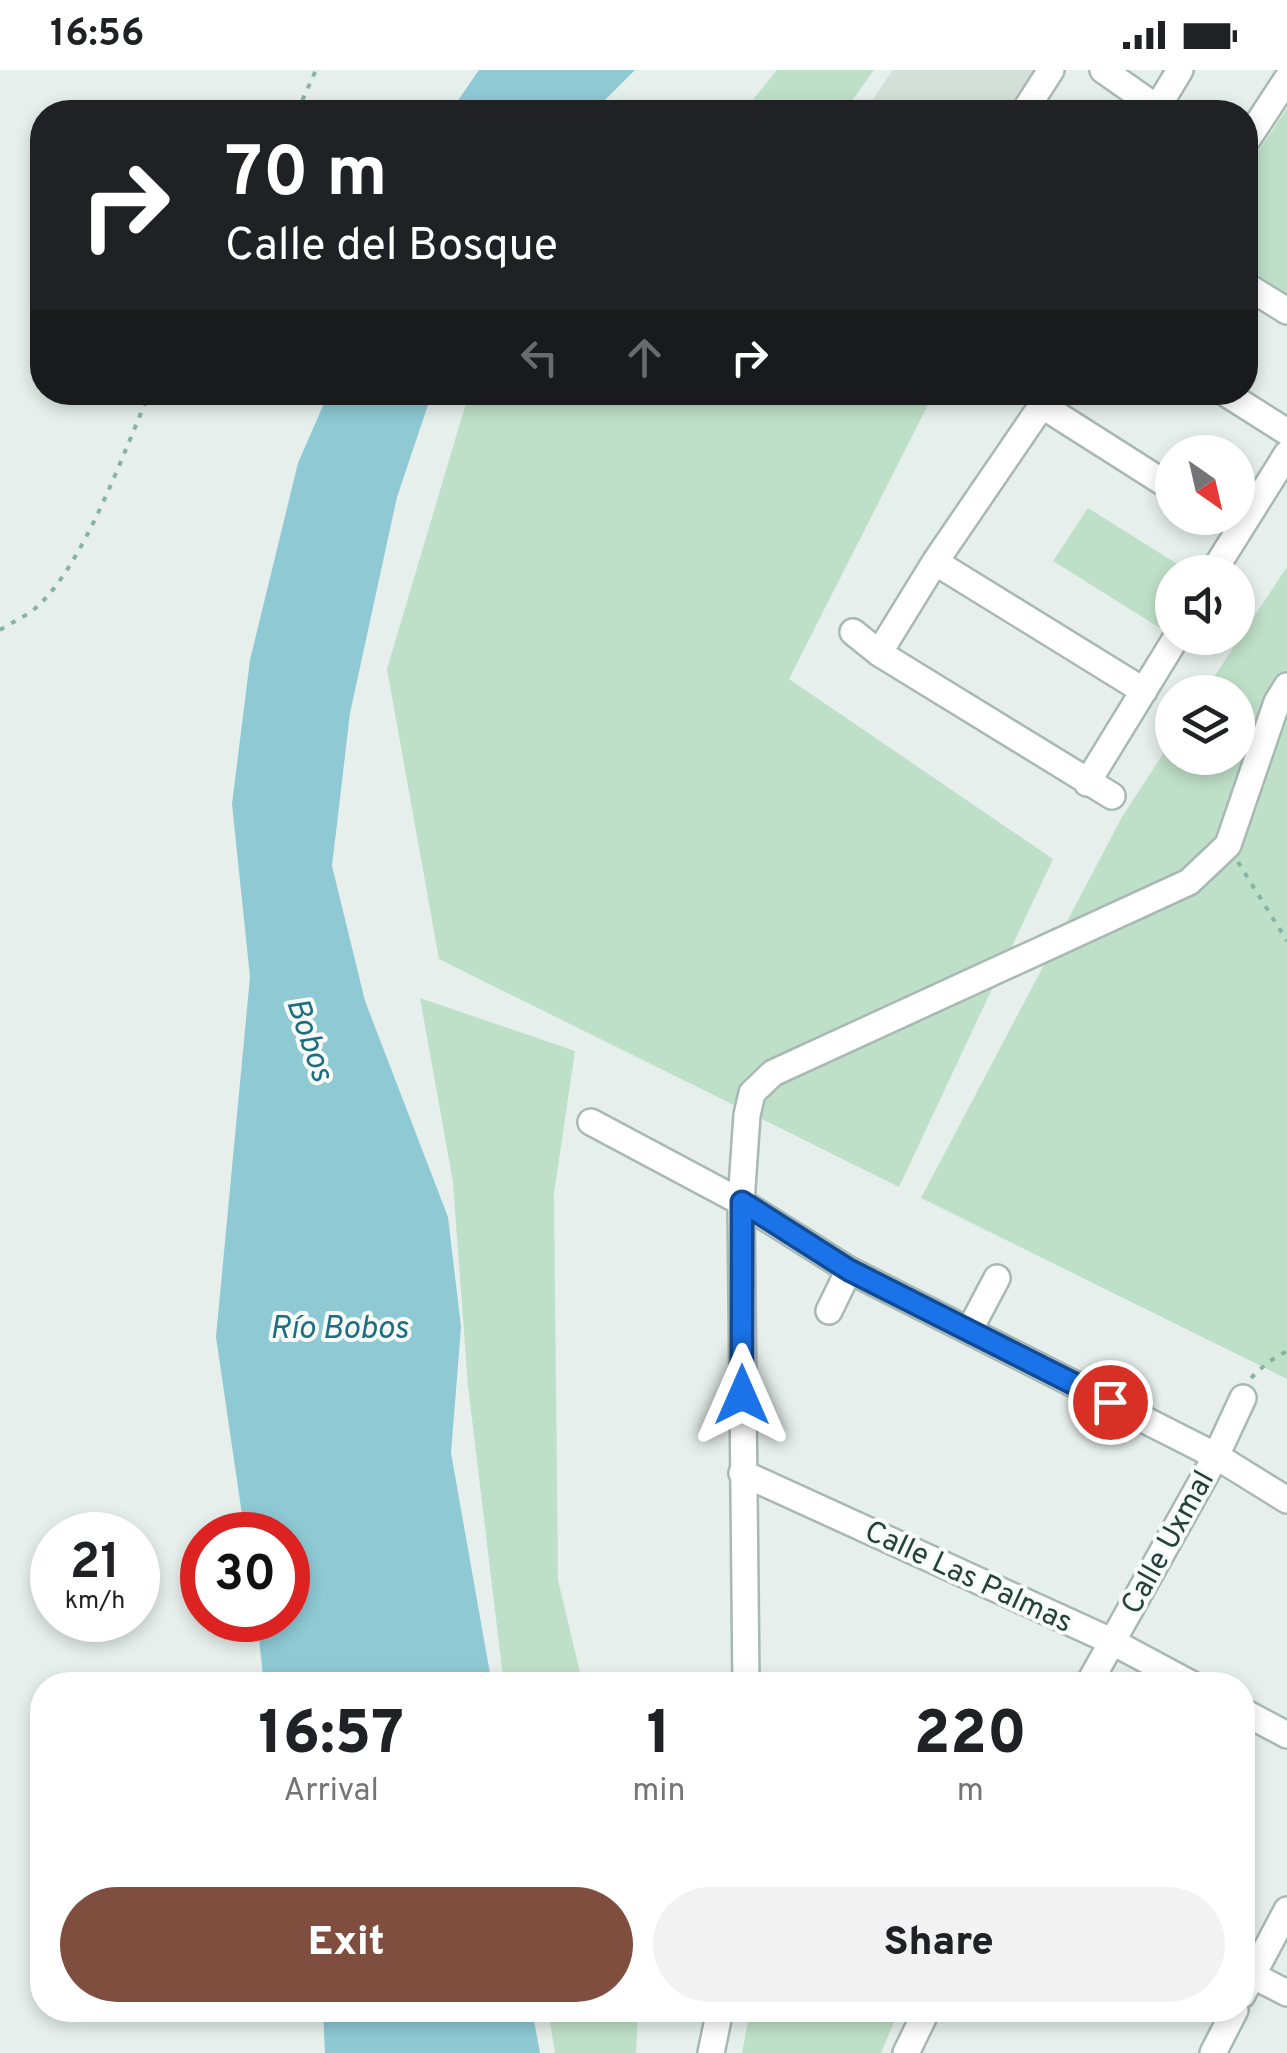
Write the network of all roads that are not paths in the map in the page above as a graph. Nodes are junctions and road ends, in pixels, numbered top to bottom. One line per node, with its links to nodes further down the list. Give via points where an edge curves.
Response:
1 (1050, 70): 5 (street)
2 (1103, 70): 6 (street)
3 (1180, 70): 7 (street)
4 (1287, 80): 8 (street)
5 (1031, 100)
6 (1146, 100)
7 (1165, 100)
8 (1258, 124)
9 (1258, 293): 10 (street)
10 (1287, 311)
11 (1044, 405): 18 (street)
12 (1054, 405): 16 (street)
13 (1244, 405): 14 (street)
14 (1287, 432)
15 (1287, 454): 17 (street)
16 (1155, 476)
17 (1255, 492)
18 (935, 562): 20 (street); 23 (street)
19 (852, 632): 20 (street)
20 (879, 653): 24 (street)
21 (1166, 655): 23 (street)
22 (1287, 686): 27 (street, via 1228,845 1189,882 773,1073 752,1092)
23 (1144, 692): 24 (street)
24 (1088, 783): 25 (street)
25 (1112, 796)
26 (591, 1122): 27 (street)
27 (742, 1202): 28 (street); 34 (street)
28 (849, 1270): 30 (street); 31 (street)
29 (997, 1278): 31 (street)
30 (829, 1311)
31 (970, 1331): 33 (street)
32 (1243, 1398): 33 (street, Calle Uxmal)
33 (1216, 1456): 35 (street); 36 (street, Calle Uxmal)
34 (742, 1473): 36 (street, Calle Las Palmas); 37 (street)
35 (1287, 1500)
36 (1111, 1641): 38 (street, Calle Uxmal); 39 (street, Calle Las Palmas)
37 (746, 1672)
38 (1095, 1672)
39 (1169, 1672)
40 (1255, 1718): 41 (street)
41 (1287, 1735)
42 (1287, 1910): 43 (street)
43 (1255, 1965)
44 (1255, 1983): 45 (street)
45 (1287, 1993)
46 (718, 2022): 49 (street)
47 (921, 2022): 50 (street)
48 (1229, 2022): 51 (street)
49 (712, 2053)
50 (906, 2053)
51 (1213, 2053)

